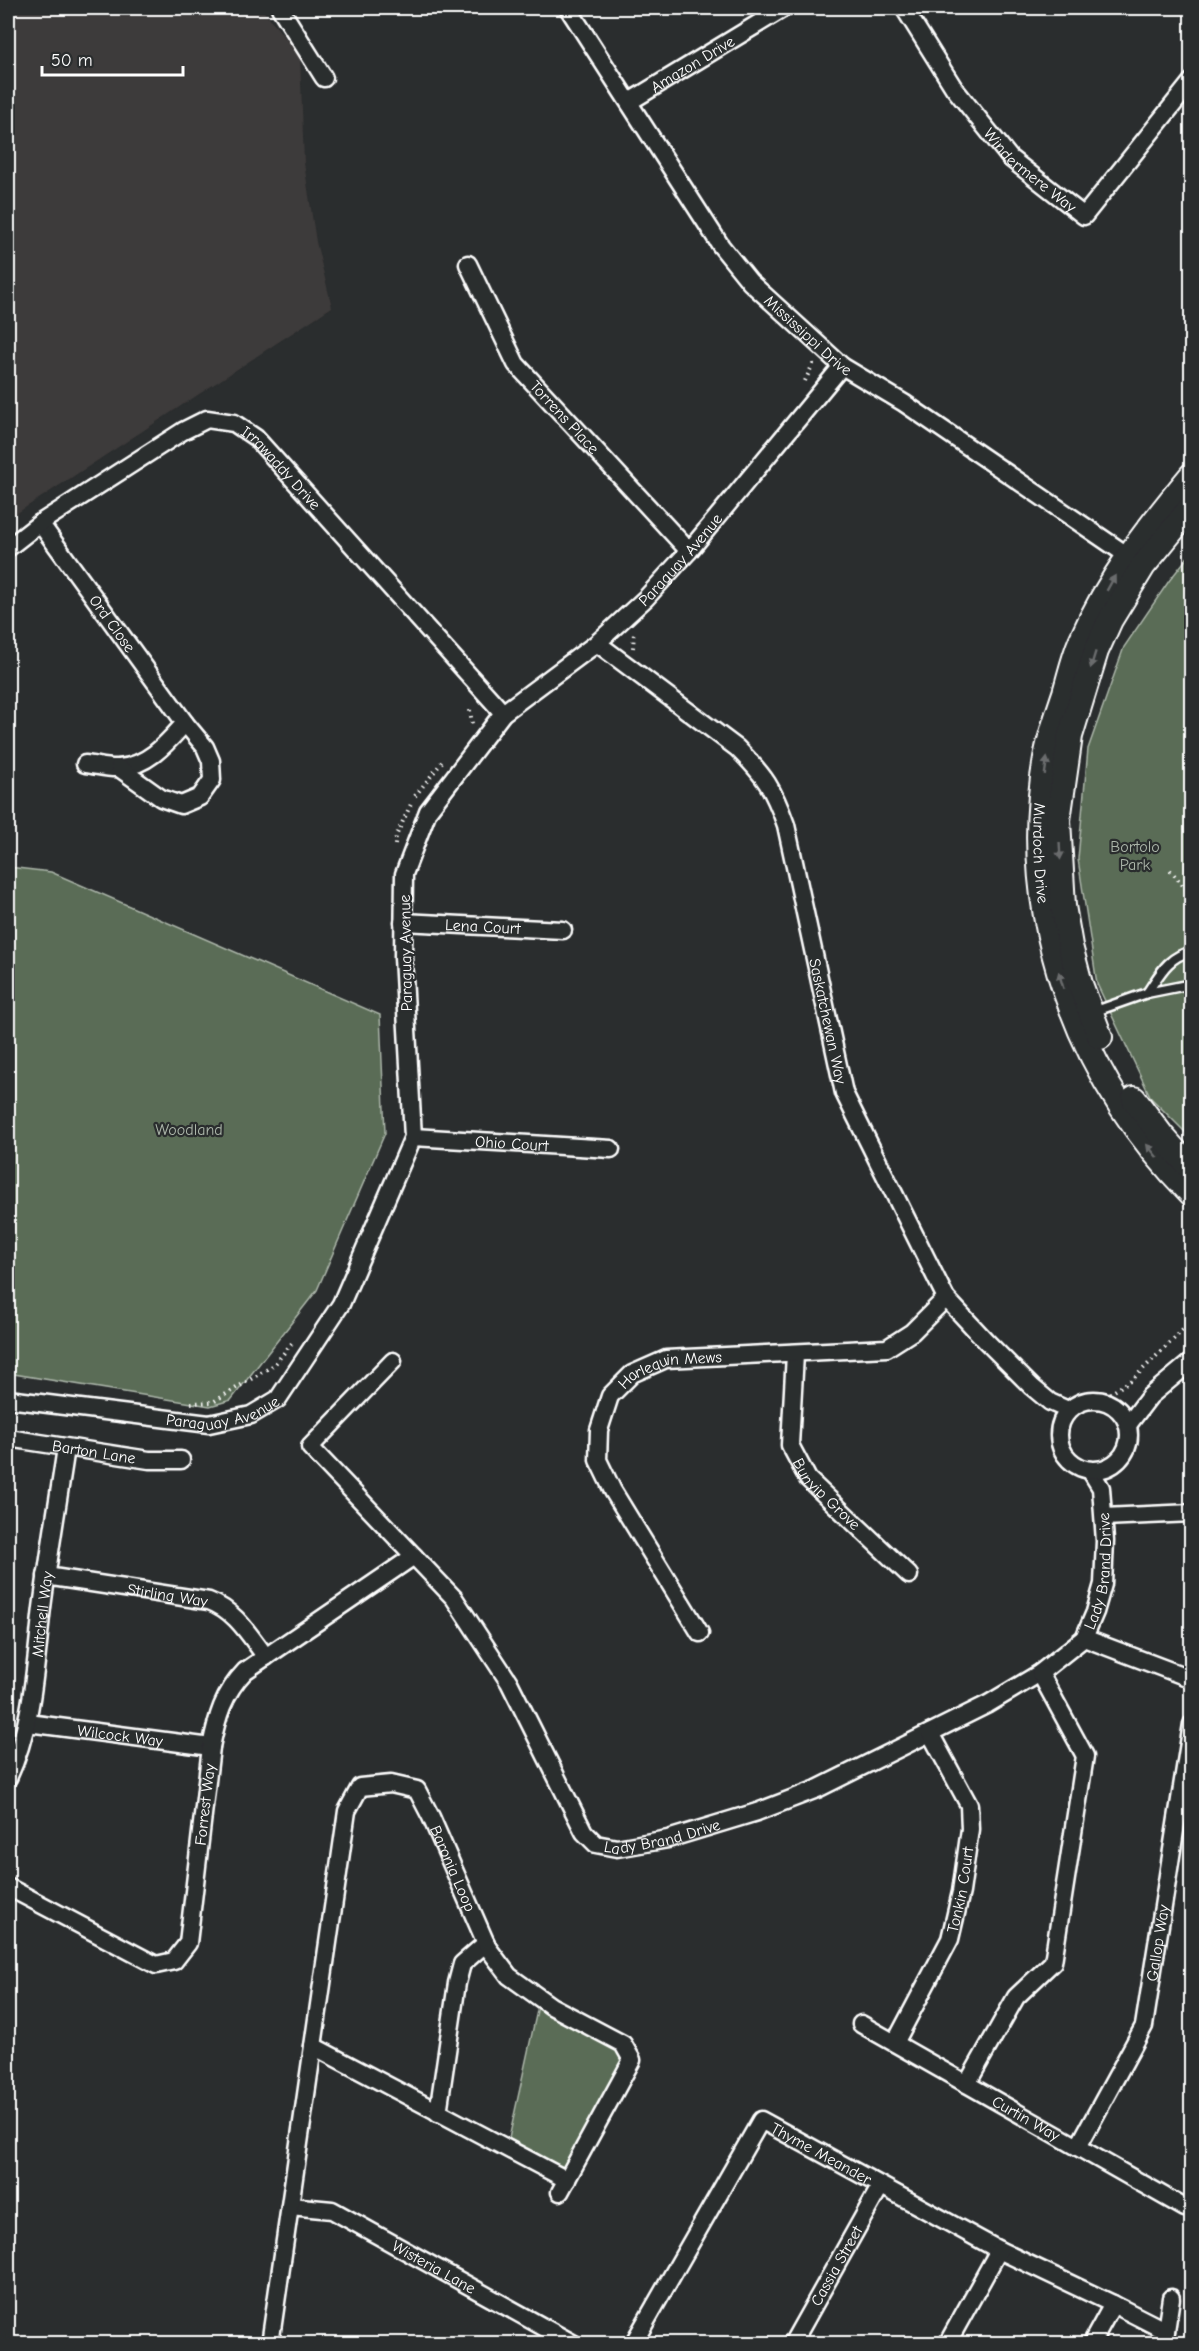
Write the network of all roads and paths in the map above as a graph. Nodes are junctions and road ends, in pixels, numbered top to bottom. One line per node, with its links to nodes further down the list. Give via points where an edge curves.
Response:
1 (280, 8): 5 (street)
2 (568, 8): 7 (street, Mississippi Drive)
3 (784, 8): 7 (street, Amazon Drive)
4 (904, 8): 6 (street, Windermere Way, via 954,88 1010,158 1084,216)
5 (324, 78)
6 (1191, 81)
7 (629, 102): 9 (street, Mississippi Drive, via 722,246 750,282)
8 (468, 264): 14 (street, Torrens Place, via 516,364)
9 (842, 366): 14 (street, Paraguay Avenue); 15 (street, Mississippi Drive)
10 (1191, 475): 15 (main road, Murdoch Drive)
11 (1191, 506): 15 (main road, Murdoch Drive)
12 (40, 523): 13 (street, Irrawaddy Drive); 20 (street, Irrawaddy Drive, via 183,431 207,419 234,423 256,438); 21 (street, Ord Close)
13 (8, 548)
14 (689, 551): 17 (street, Paraguay Avenue)
15 (1135, 560): 34 (main road, Murdoch Drive, one-way to 34, via 1096,651 1070,736 1058,820 1063,906); 38 (main road, Murdoch Drive, one-way to 15, via 1135,1129 1084,1041 1054,955 1042,876 1042,800 1053,729 1081,642 1112,580)
16 (637, 628): 18 (path, via 632,635)
17 (597, 643): 20 (street, Paraguay Avenue); 39 (street, Saskatchewan Way, via 737,748 774,791 786,825 844,1093)
18 (637, 656)
19 (470, 710): 22 (path)
20 (503, 713): 29 (street, Paraguay Avenue, via 428,811 404,874)
21 (185, 723): 25 (street, Ord Close, via 147,760); 25 (street, Ord Close, via 211,761 213,780 200,797 181,805 161,798)
22 (471, 730)
23 (444, 759): 26 (path, via 406,810)
24 (85, 764): 25 (street, Ord Close)
25 (119, 768)
26 (394, 846)
27 (1170, 870): 28 (path)
28 (1191, 896)
29 (403, 922): 30 (street, Lena Court); 35 (street, Paraguay Avenue)
30 (563, 930)
31 (1191, 951): 33 (lane, via 1171,960)
32 (1191, 984): 33 (lane)
33 (1147, 993): 34 (lane)
34 (1090, 1013): 37 (main road, Murdoch Drive, via 1114,1066 1137,1103)
35 (413, 1137): 36 (street, Ohio Court); 45 (street, Paraguay Avenue, via 342,1304 279,1399 251,1415 209,1424)
36 (611, 1149)
37 (1191, 1170)
38 (1191, 1194)
39 (946, 1298): 42 (street, Harlequin Mews, via 912,1332 887,1348); 47 (street, Saskatchewan Way, via 1032,1387 1050,1402)
40 (1191, 1322): 47 (path, via 1133,1379 1111,1393)
41 (299, 1335): 46 (path, via 274,1365 213,1402)
42 (795, 1354): 56 (street, Bunyip Grove, via 790,1446 808,1479); 58 (street, Harlequin Mews, via 666,1359 632,1374 610,1396 599,1430 598,1460)
43 (393, 1361): 55 (street, Lady Brand Drive, via 310,1447)
44 (1191, 1361): 48 (street, via 1150,1396)
45 (8, 1399)
46 (185, 1403)
47 (1070, 1403): 48 (street, via 1108,1402); 52 (street, via 1059,1431 1063,1452 1079,1467)
48 (1128, 1425): 52 (street, via 1127,1448 1121,1458 1102,1470)
49 (8, 1438): 50 (street, Barton Lane)
50 (66, 1448): 51 (street, Barton Lane, via 148,1460); 57 (street, Mitchell Way)
51 (182, 1460)
52 (1090, 1470): 54 (street, Lady Brand Drive, via 1101,1488)
53 (1191, 1514): 54 (street)
54 (1104, 1517): 59 (street, Lady Brand Drive, via 1103,1584)
55 (414, 1556): 60 (street, Forrest Way); 65 (street, Lady Brand Drive, via 454,1598 509,1682 584,1832 596,1844 617,1848 668,1839 757,1812 817,1789)
56 (909, 1575)
57 (46, 1576): 60 (street, Stirling Way, via 224,1606); 63 (street, Mitchell Way)
58 (700, 1633)
59 (1084, 1638): 61 (street, Lady Brand Drive); 62 (street)
60 (266, 1657): 66 (street, Forrest Way, via 233,1684 220,1708)
61 (1040, 1673): 65 (street, Lady Brand Drive); 73 (street, via 1085,1756 1053,1962 1016,1997)
62 (1191, 1679)
63 (28, 1723): 66 (street, Wilcock Way); 67 (street, Mitchell Way)
64 (1191, 1725): 75 (street, Gallop Way, via 1144,2026)
65 (930, 1733): 71 (street, Tonkin Court, via 969,1805 970,1828 950,1939)
66 (212, 1747): 68 (street, Forrest Way, via 188,1943 174,1961 156,1965)
67 (8, 1778)
68 (8, 1887)
69 (486, 1943): 72 (street, Baronia Loop, via 417,1790 391,1784 360,1787 347,1810); 74 (street, via 462,1964); 74 (street, Baronia Loop, via 509,1976 551,2006 623,2044 632,2060 563,2186)
70 (861, 2024): 71 (street, Curtin Way)
71 (895, 2043): 73 (street, Curtin Way)
72 (313, 2046): 74 (street, Baronia Loop); 77 (street, Baronia Loop)
73 (967, 2084): 75 (street, Curtin Way)
74 (438, 2113)
75 (1078, 2147): 78 (street, Curtin Way)
76 (880, 2187): 79 (street, Thyme Meander); 85 (street, Thyme Meander, via 761,2120); 86 (street, Cassia Street)
77 (290, 2206): 83 (street, Baronia Loop); 84 (street, Wisteria Lane, via 332,2210)
78 (1191, 2209)
79 (999, 2250): 81 (street, Thyme Meander); 87 (street)
80 (1170, 2298): 82 (street)
81 (1113, 2304): 82 (street, Thyme Meander); 88 (street)
82 (1165, 2337)
83 (270, 2343)
84 (574, 2343)
85 (633, 2343)
86 (792, 2343)
87 (947, 2343)
88 (1090, 2343)

